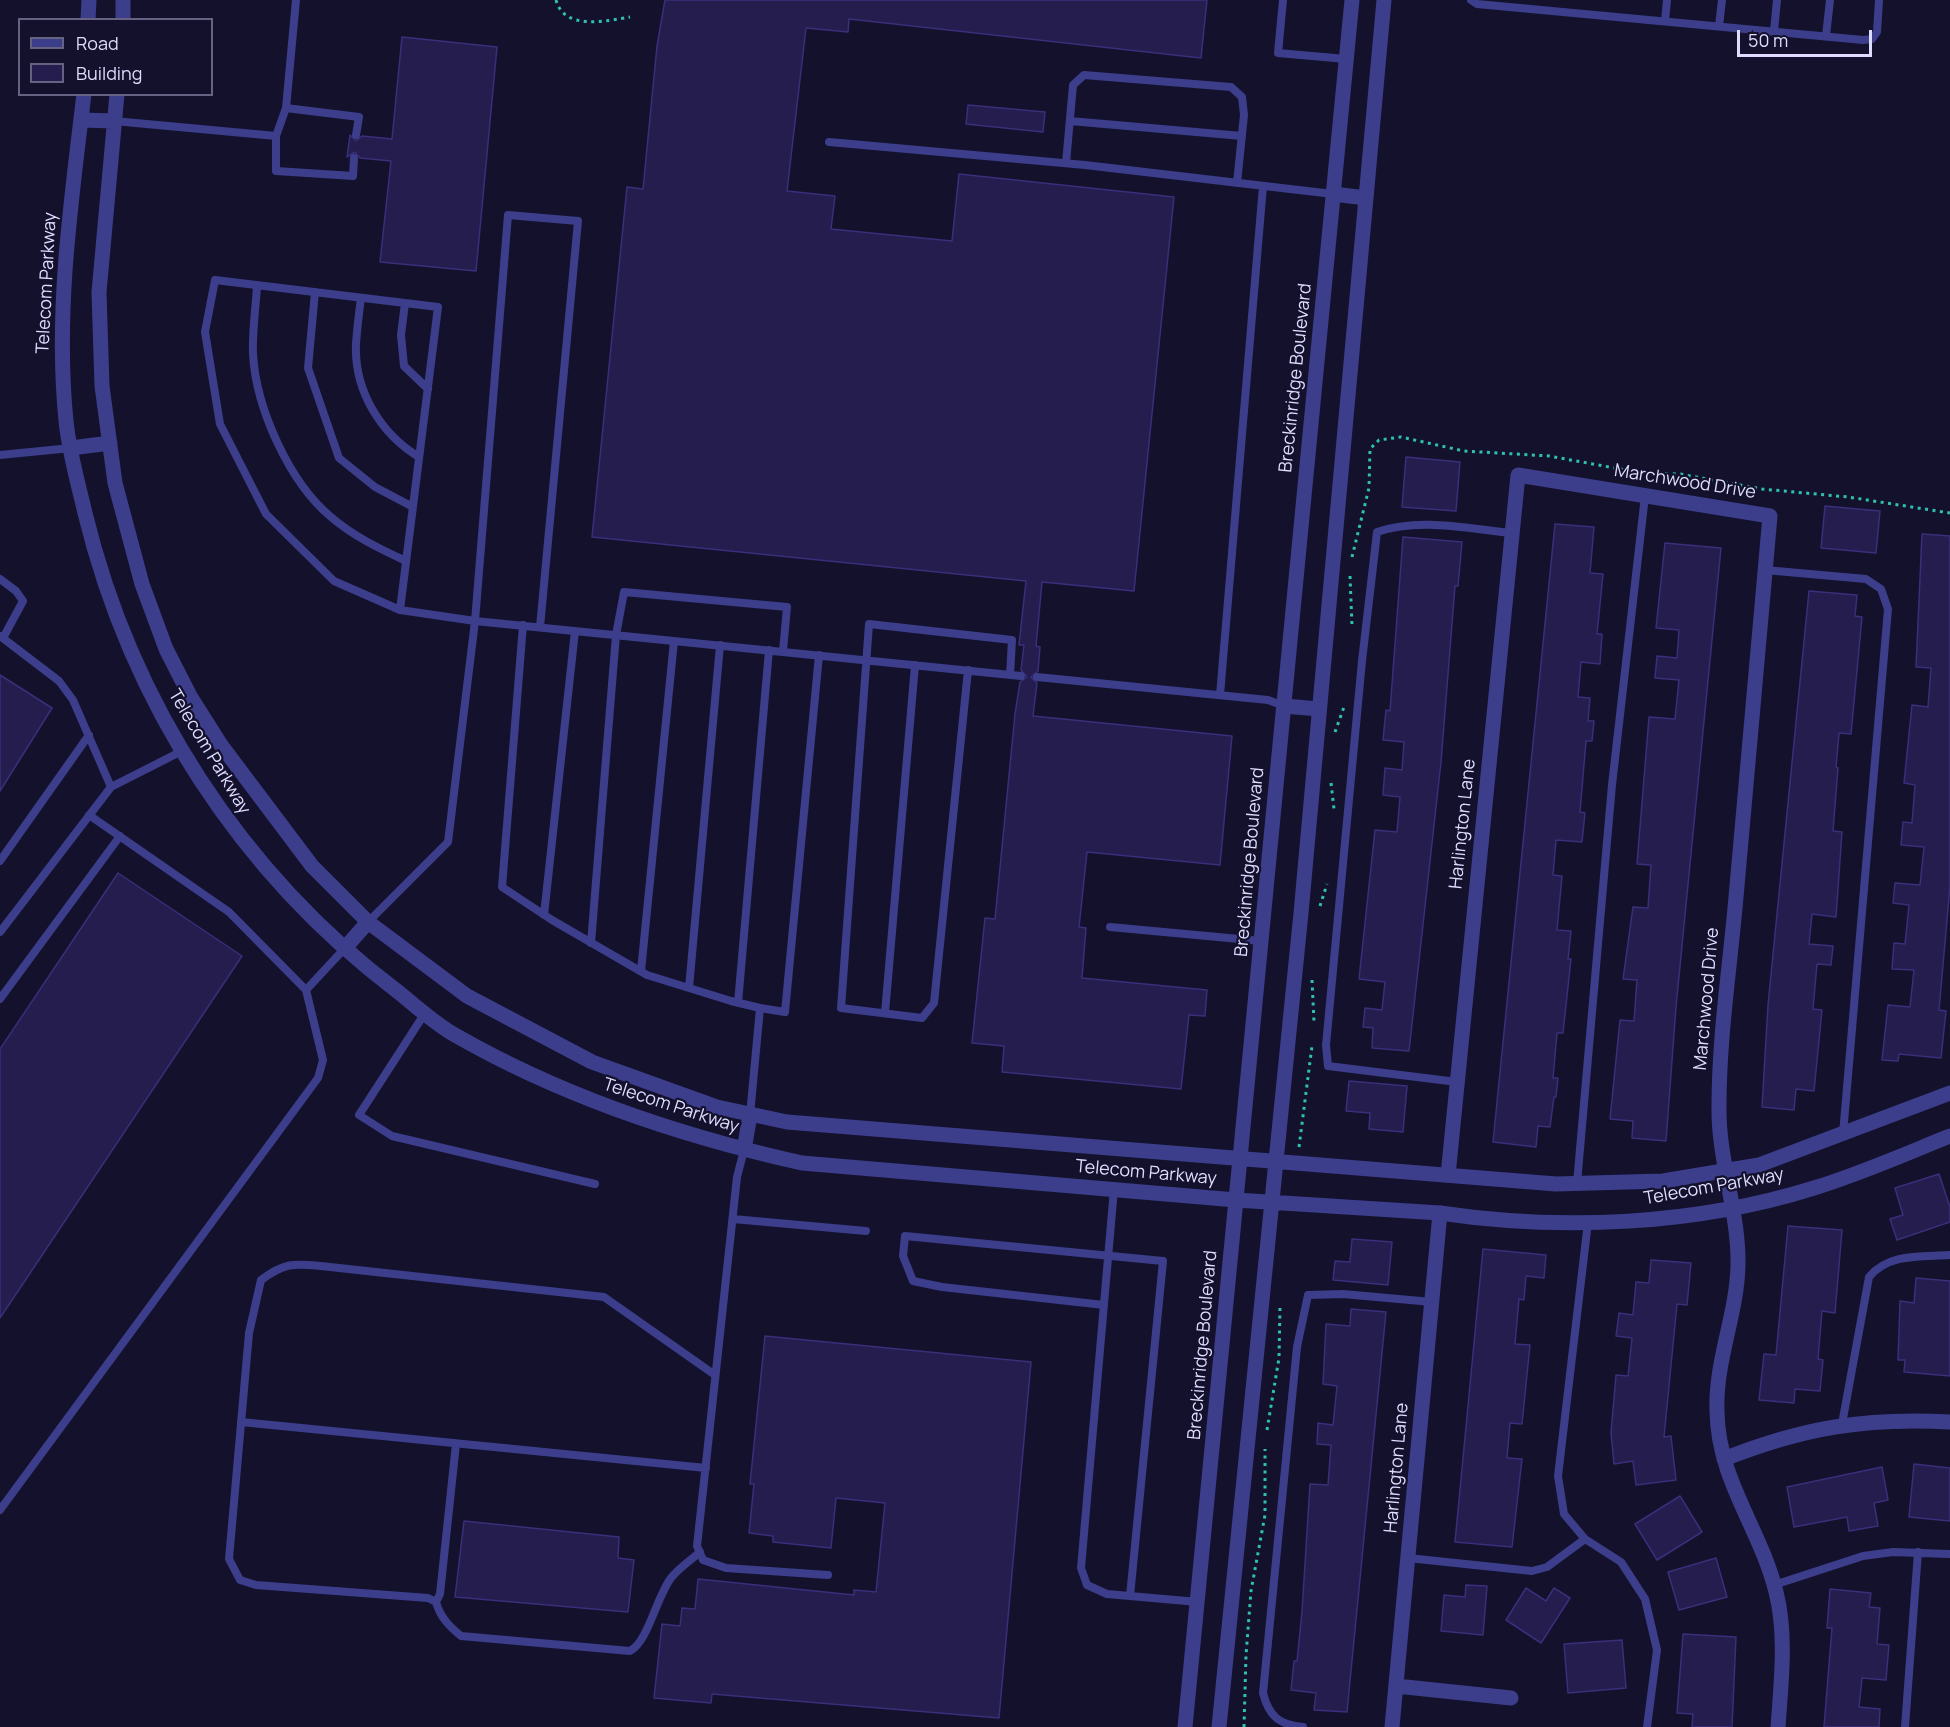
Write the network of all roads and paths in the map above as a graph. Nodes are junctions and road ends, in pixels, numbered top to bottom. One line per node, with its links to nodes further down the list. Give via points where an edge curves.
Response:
1 (89, 0): 15 (street)
2 (123, 0): 16 (street)
3 (296, 0): 24 (lane)
4 (556, 0): 14 (path, via 563,14 579,21 599,23)
5 (1283, 0): 21 (lane, via 1278,53)
6 (1352, 0): 21 (street, Breckinridge Boulevard)
7 (1384, 0): 37 (street)
8 (1471, 0): 17 (lane, via 1477,4)
9 (1667, 0): 17 (lane)
10 (1722, 0): 18 (lane)
11 (1777, 0): 19 (lane)
12 (1830, 0): 20 (lane)
13 (1879, 0): 20 (lane, via 1877,32 1872,39)
14 (630, 17)
15 (88, 18)
16 (123, 18)
17 (1665, 21): 18 (lane)
18 (1719, 26): 19 (lane)
19 (1774, 32): 20 (lane)
20 (1826, 36)
21 (1347, 59): 36 (street, Breckinridge Boulevard)
22 (84, 96): 25 (street, Telecom Parkway)
23 (117, 96): 26 (street, Telecom Parkway)
24 (286, 108): 28 (lane, via 359,117); 29 (lane)
25 (81, 120): 26 (street); 44 (street, Telecom Parkway, via 67,233 62,327 66,423)
26 (114, 121): 29 (lane); 43 (street, Telecom Parkway, via 99,292 102,386)
27 (1070, 121): 30 (lane); 30 (lane, via 1073,85 1084,75 1231,87 1242,97); 33 (lane)
28 (356, 135)
29 (276, 136): 32 (lane, via 276,171 353,176)
30 (1242, 136): 34 (lane)
31 (829, 142): 33 (lane)
32 (354, 158)
33 (1066, 164): 34 (lane)
34 (1237, 183): 35 (lane)
35 (1263, 186): 36 (lane); 76 (lane)
36 (1334, 194): 37 (street); 78 (street, Breckinridge Boulevard)
37 (1366, 198): 79 (street)
38 (257, 285): 39 (lane); 53 (lane, via 253,354 264,410 291,471 330,516 374,546); 57 (lane, via 215,280 206,332 220,424 266,514 334,581)
39 (315, 292): 40 (lane); 49 (lane, via 308,368 339,458 375,487)
40 (361, 298): 41 (lane); 46 (lane, via 356,347 361,382 379,423 400,446)
41 (405, 303): 42 (lane, via 401,335 404,366); 42 (lane, via 438,307)
42 (428, 389): 46 (lane)
43 (110, 443): 44 (street); 92 (street, Telecom Parkway, via 115,483 142,584 166,649 190,696 221,745 312,866)
44 (71, 448): 45 (lane); 82 (street, Telecom Parkway, via 95,555 122,630)
45 (0, 455)
46 (419, 457): 49 (lane)
47 (1518, 476): 48 (street, Marchwood Drive); 51 (street, Harlington Lane)
48 (1645, 496): 55 (street, Marchwood Drive, via 1770,516); 120 (lane, via 1612,785)
49 (413, 507): 53 (lane)
50 (1950, 513): 52 (path, via 1848,496 1762,489 1680,474 1642,473 1549,456 1464,451 1389,437 1370,449 1369,488)
51 (1512, 533): 109 (street, Harlington Lane); 109 (lane, via 1423,524 1396,525 1377,532 1362,661 1326,1045 1328,1066)
52 (1352, 558)
53 (406, 561): 57 (lane)
54 (1350, 570): 64 (path)
55 (1765, 570): 112 (lane, via 1866,579 1881,589 1888,609); 118 (street, Marchwood Drive, via 1723,1022 1719,1107)
56 (0, 579): 63 (lane, via 23,601)
57 (400, 610): 58 (lane)
58 (475, 621): 59 (lane); 60 (lane, via 508,215 578,221); 92 (lane, via 448,842)
59 (523, 625): 60 (lane); 91 (lane, via 502,887)
60 (540, 627): 61 (lane)
61 (575, 631): 62 (lane); 91 (lane)
62 (616, 635): 65 (lane); 68 (lane, via 624,592 787,607); 96 (lane)
63 (1, 637): 80 (lane, via 59,681 74,700)
64 (1352, 637)
65 (674, 640): 66 (lane); 98 (lane)
66 (720, 645): 67 (lane); 100 (lane)
67 (769, 650): 68 (lane); 103 (lane)
68 (783, 651): 69 (lane)
69 (819, 655): 70 (lane); 104 (lane, via 785,1012)
70 (865, 660): 71 (lane); 73 (lane, via 869,624 1012,640); 106 (lane, via 841,1008)
71 (915, 665): 72 (lane); 106 (lane)
72 (968, 670): 73 (lane); 106 (lane, via 934,1003 922,1018)
73 (1010, 675): 74 (lane)
74 (1021, 676)
75 (1037, 677): 76 (lane)
76 (1220, 695): 78 (lane, via 1268,700)
77 (1346, 701): 81 (path)
78 (1284, 706): 79 (street); 95 (street, Breckinridge Boulevard)
79 (1319, 709): 116 (street)
80 (89, 735): 84 (lane); 88 (lane)
81 (1334, 740)
82 (182, 751): 84 (lane); 97 (street, Telecom Parkway, via 216,808 249,850)
83 (1330, 774): 86 (path)
84 (111, 787): 85 (lane)
85 (89, 815): 87 (lane); 94 (lane)
86 (1335, 817)
87 (120, 836): 101 (lane, via 229,912); 102 (lane)
88 (0, 861)
89 (1327, 882): 90 (path)
90 (1319, 909)
91 (544, 915): 96 (lane)
92 (368, 922): 97 (street); 111 (street, Telecom Parkway, via 467,996 549,1042 592,1062)
93 (1110, 927): 95 (lane)
94 (0, 932)
95 (1262, 941): 115 (street, Breckinridge Boulevard)
96 (591, 943): 98 (lane)
97 (345, 948): 101 (lane); 105 (street, Telecom Parkway)
98 (641, 971): 100 (lane)
99 (1312, 971): 107 (path)
100 (689, 988): 103 (lane)
101 (306, 990): 144 (lane, via 323,1060 318,1078)
102 (0, 999)
103 (738, 1003): 104 (lane)
104 (760, 1008): 111 (lane)
105 (425, 1013): 114 (street, Telecom Parkway, via 452,1033 534,1077 624,1114); 121 (lane, via 359,1115 392,1136)
106 (885, 1013)
107 (1314, 1025)
108 (1314, 1036): 117 (path, via 1299,1146)
109 (1457, 1083): 119 (street, Harlington Lane)
110 (1950, 1093): 112 (street, Telecom Parkway)
111 (750, 1115): 114 (street); 115 (street, Telecom Parkway, via 818,1126)
112 (1843, 1134): 118 (street, Telecom Parkway, via 1784,1157)
113 (1950, 1136): 125 (street, Telecom Parkway, via 1812,1189)
114 (744, 1150): 122 (street, Telecom Parkway, via 802,1163); 127 (lane)
115 (1241, 1159): 116 (street, Telecom Parkway); 123 (street, Breckinridge Boulevard)
116 (1276, 1163): 117 (street, Telecom Parkway); 124 (street)
117 (1291, 1164): 119 (street, Telecom Parkway)
118 (1726, 1172): 120 (street, Telecom Parkway, via 1663,1181); 125 (street, Marchwood Drive)
119 (1448, 1175): 120 (street, Telecom Parkway)
120 (1577, 1183)
121 (595, 1184)
122 (1114, 1190): 123 (street, Telecom Parkway); 131 (lane)
123 (1236, 1200): 124 (street, Telecom Parkway); 154 (street, Breckinridge Boulevard)
124 (1271, 1202): 126 (street, Telecom Parkway); 158 (street)
125 (1733, 1207): 128 (street, Telecom Parkway, via 1656,1219); 142 (street, Marchwood Drive, via 1738,1264 1718,1376 1717,1414)
126 (1440, 1213): 128 (street, Telecom Parkway, via 1545,1222); 133 (street, Harlington Lane)
127 (733, 1219): 129 (lane); 135 (lane)
128 (1588, 1221): 145 (lane, via 1558,1476 1564,1514)
129 (866, 1231)
130 (1950, 1255): 138 (lane, via 1890,1260 1877,1266 1869,1277)
131 (1108, 1257): 134 (lane); 134 (lane, via 905,1236 903,1256 913,1281); 152 (lane, via 1163,1261)
132 (1280, 1302): 139 (path, via 1279,1358)
133 (1432, 1302): 149 (street, Harlington Lane); 160 (lane, via 1308,1295 1297,1347 1263,1693 1278,1721)
134 (1104, 1305): 152 (lane, via 1081,1568 1088,1586 1107,1594)
135 (715, 1375): 136 (lane, via 604,1297 293,1263 278,1267 261,1280 249,1333); 143 (lane)
136 (241, 1422): 141 (lane); 153 (lane, via 229,1559 240,1580 256,1585 428,1598)
137 (1950, 1422): 138 (street, via 1904,1419)
138 (1842, 1424): 142 (street, via 1767,1442)
139 (1267, 1432)
140 (1266, 1441): 159 (path, via 1265,1515 1251,1591)
141 (456, 1444): 143 (lane); 153 (lane)
142 (1724, 1459): 151 (street, Marchwood Drive)
143 (706, 1468): 146 (lane, via 697,1546)
144 (0, 1510)
145 (1585, 1539): 149 (lane, via 1547,1568 1532,1571); 162 (lane, via 1621,1563 1646,1599 1657,1650)
146 (700, 1552): 150 (lane, via 703,1560 726,1568); 153 (lane, via 672,1577 654,1608 645,1636 630,1651 461,1636 439,1612)
147 (1918, 1552): 148 (lane); 151 (lane, via 1863,1556); 164 (lane)
148 (1950, 1554)
149 (1408, 1558): 155 (street, Harlington Lane)
150 (828, 1575)
151 (1774, 1585): 163 (street, Marchwood Drive, via 1781,1627)
152 (1130, 1596): 154 (lane)
153 (436, 1602)
154 (1198, 1602): 157 (street, Breckinridge Boulevard)
155 (1396, 1686): 156 (street); 161 (street, Harlington Lane)
156 (1511, 1698)
157 (1185, 1727)
158 (1219, 1727)
159 (1244, 1727)
160 (1303, 1727)
161 (1392, 1727)
162 (1647, 1727)
163 (1778, 1727)
164 (1905, 1727)

